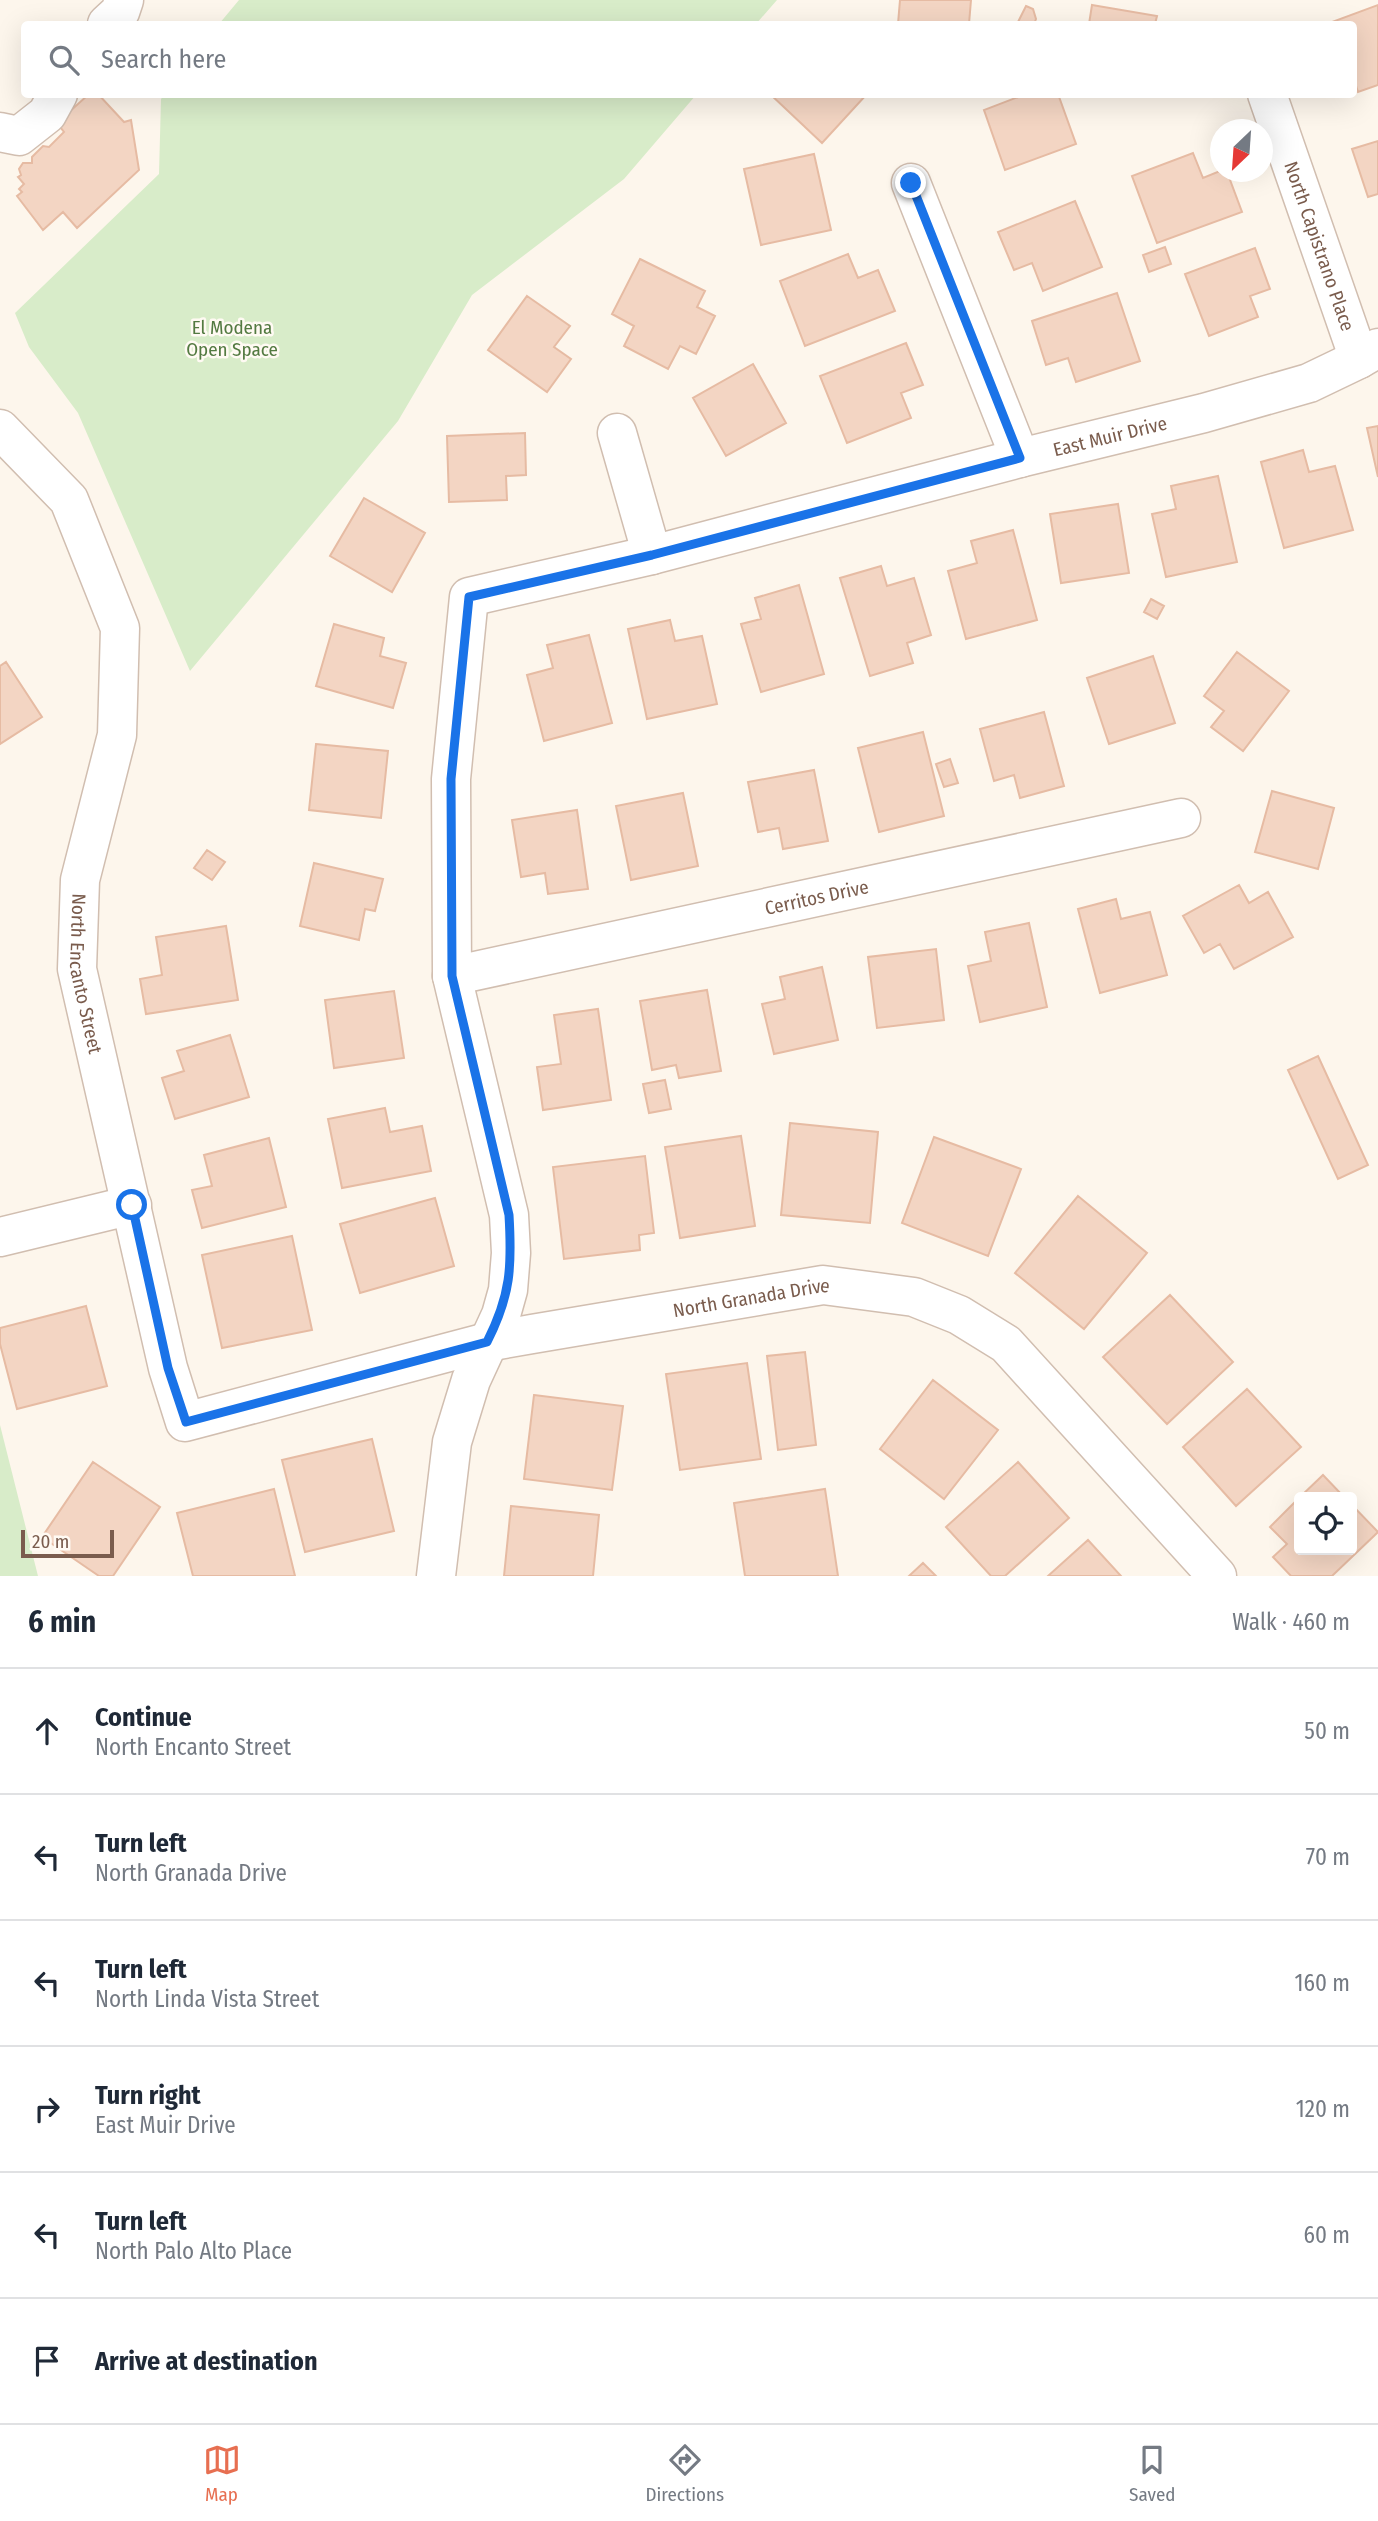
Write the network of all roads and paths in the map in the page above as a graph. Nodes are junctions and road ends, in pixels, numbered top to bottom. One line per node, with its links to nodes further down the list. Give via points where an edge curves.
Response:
1 (124, 0): 2 (street)
2 (110, 21)
3 (56, 98): 5 (street, via 47,114 19,136)
4 (1269, 98): 7 (street, North Capistrano Place)
5 (0, 132)
6 (911, 183): 10 (street)
7 (1369, 354): 10 (street, East Muir Drive, via 1308,383)
8 (0, 429): 14 (street, North Encanto Street, via 69,500 120,628 117,736 80,880 77,969)
9 (617, 433): 11 (street)
10 (1020, 458): 11 (street, East Muir Drive)
11 (652, 555): 13 (street, East Muir Drive, via 469,597 451,779)
12 (1181, 818): 13 (street, Cerritos Drive)
13 (452, 976): 16 (street, via 509,1215 508,1290)
14 (132, 1205): 15 (street); 17 (street, North Encanto Street, via 168,1368)
15 (0, 1237)
16 (487, 1342): 17 (street, North Granada Drive); 18 (street, via 452,1442); 19 (street, North Granada Drive, via 823,1285 914,1297 959,1315 1006,1344)
17 (186, 1422)
18 (436, 1576)
19 (1217, 1576)

